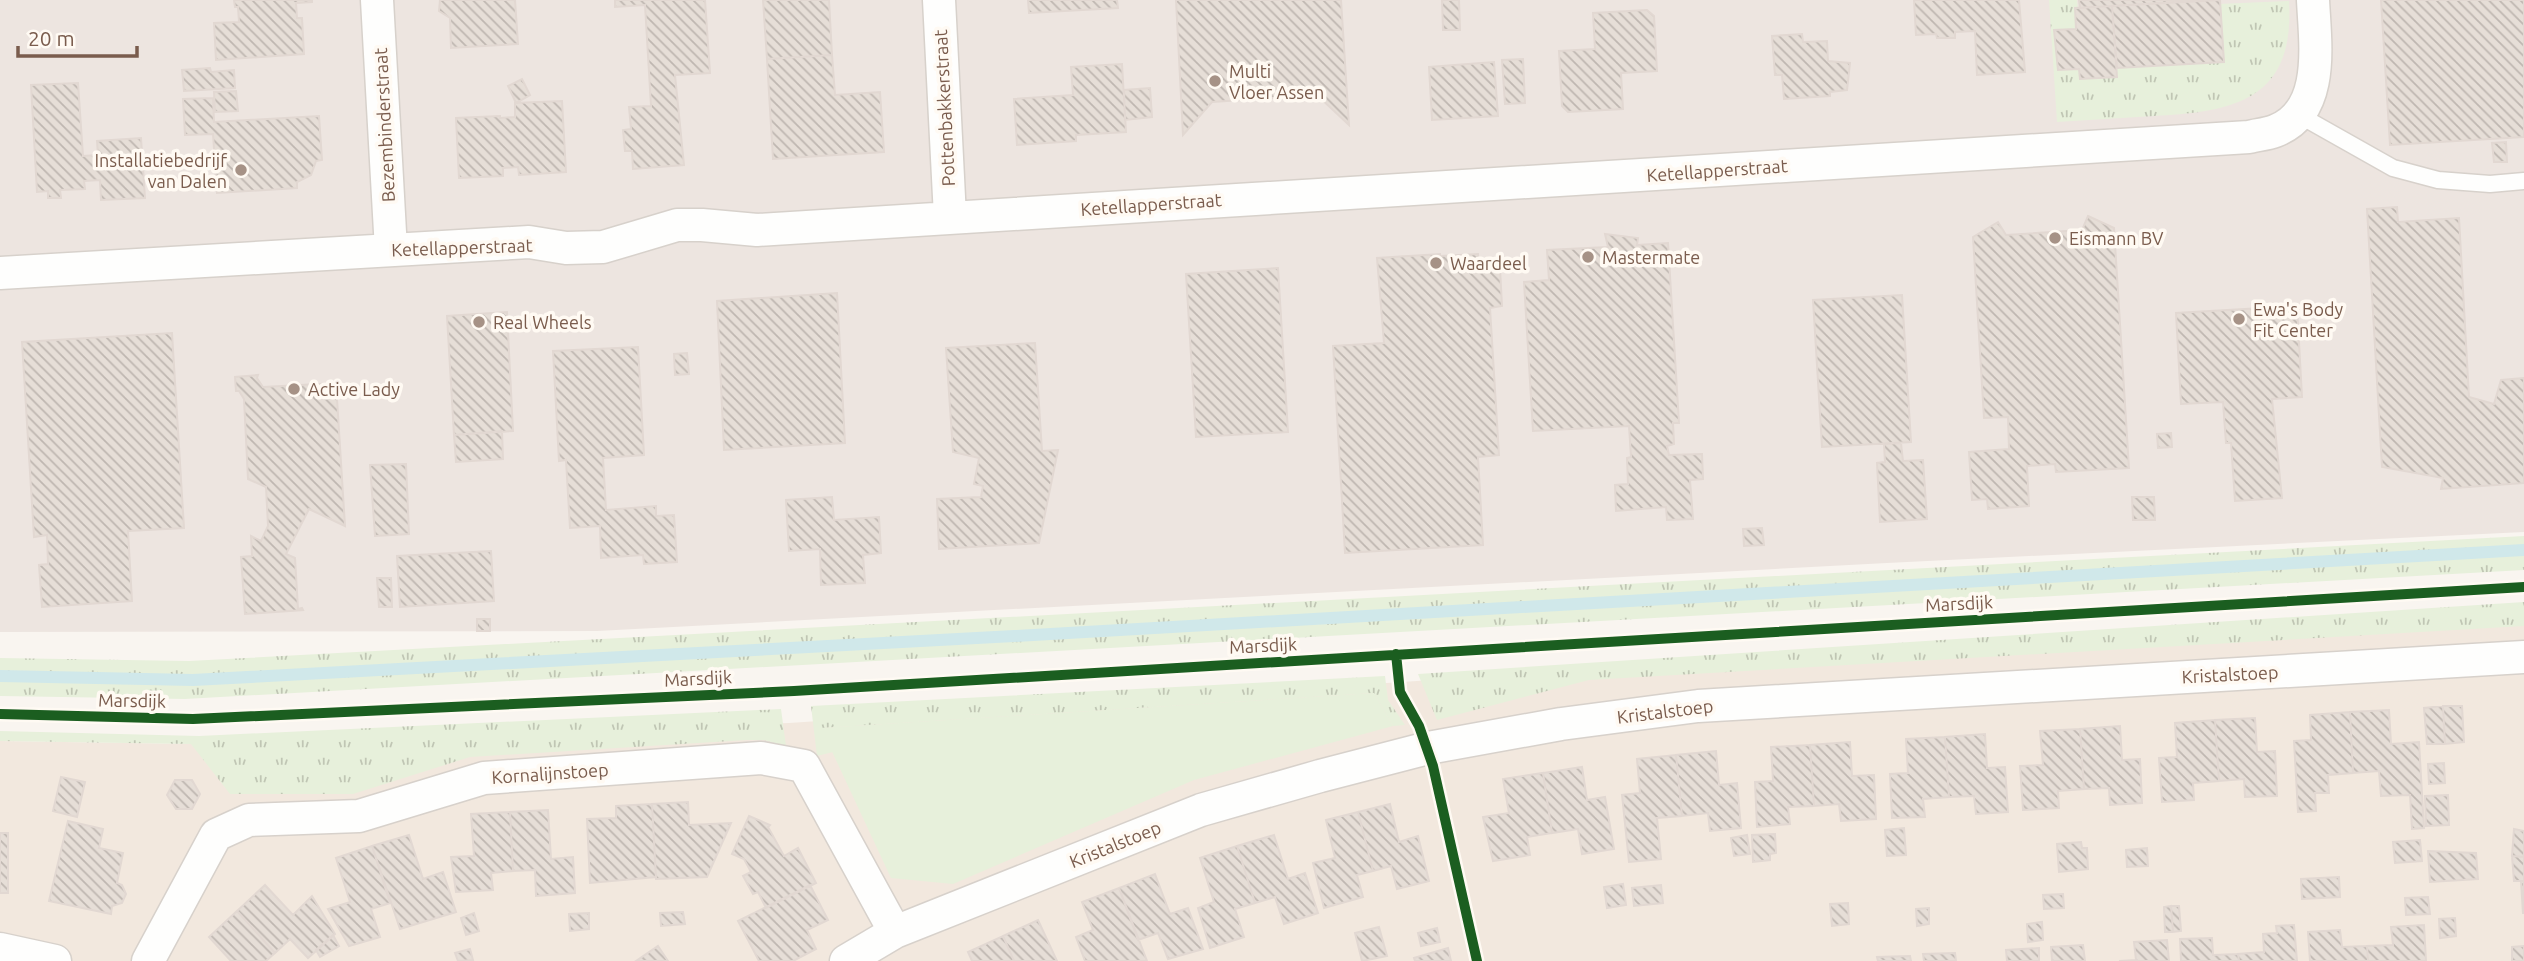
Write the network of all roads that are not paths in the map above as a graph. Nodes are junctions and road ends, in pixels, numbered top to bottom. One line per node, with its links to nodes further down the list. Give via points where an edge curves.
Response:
1 (377, 0): 7 (street, Bezembinderstraat)
2 (939, 0): 6 (street, Pottenbakkerstraat)
3 (2313, 0): 4 (street, via 2316,56 2311,90)
4 (2300, 116): 5 (lane, via 2393,168 2438,180); 6 (street, Ketellapperstraat, via 2276,131 2249,137)
5 (2524, 181)
6 (950, 217): 7 (street, Ketellapperstraat, via 757,230 677,225 603,247 529,242)
7 (391, 250): 8 (street, Ketellapperstraat)
8 (0, 273)
9 (2524, 657): 10 (street, Kristalstoep, via 1698,706 1561,724 1428,748 1201,810)
10 (895, 932): 13 (street, Kornalijnstoep, via 804,766 761,758 484,778 359,816 249,820 216,835); 14 (street, Kristalstoep)
11 (0, 949): 12 (street)
12 (55, 961)
13 (148, 961)
14 (846, 961)

